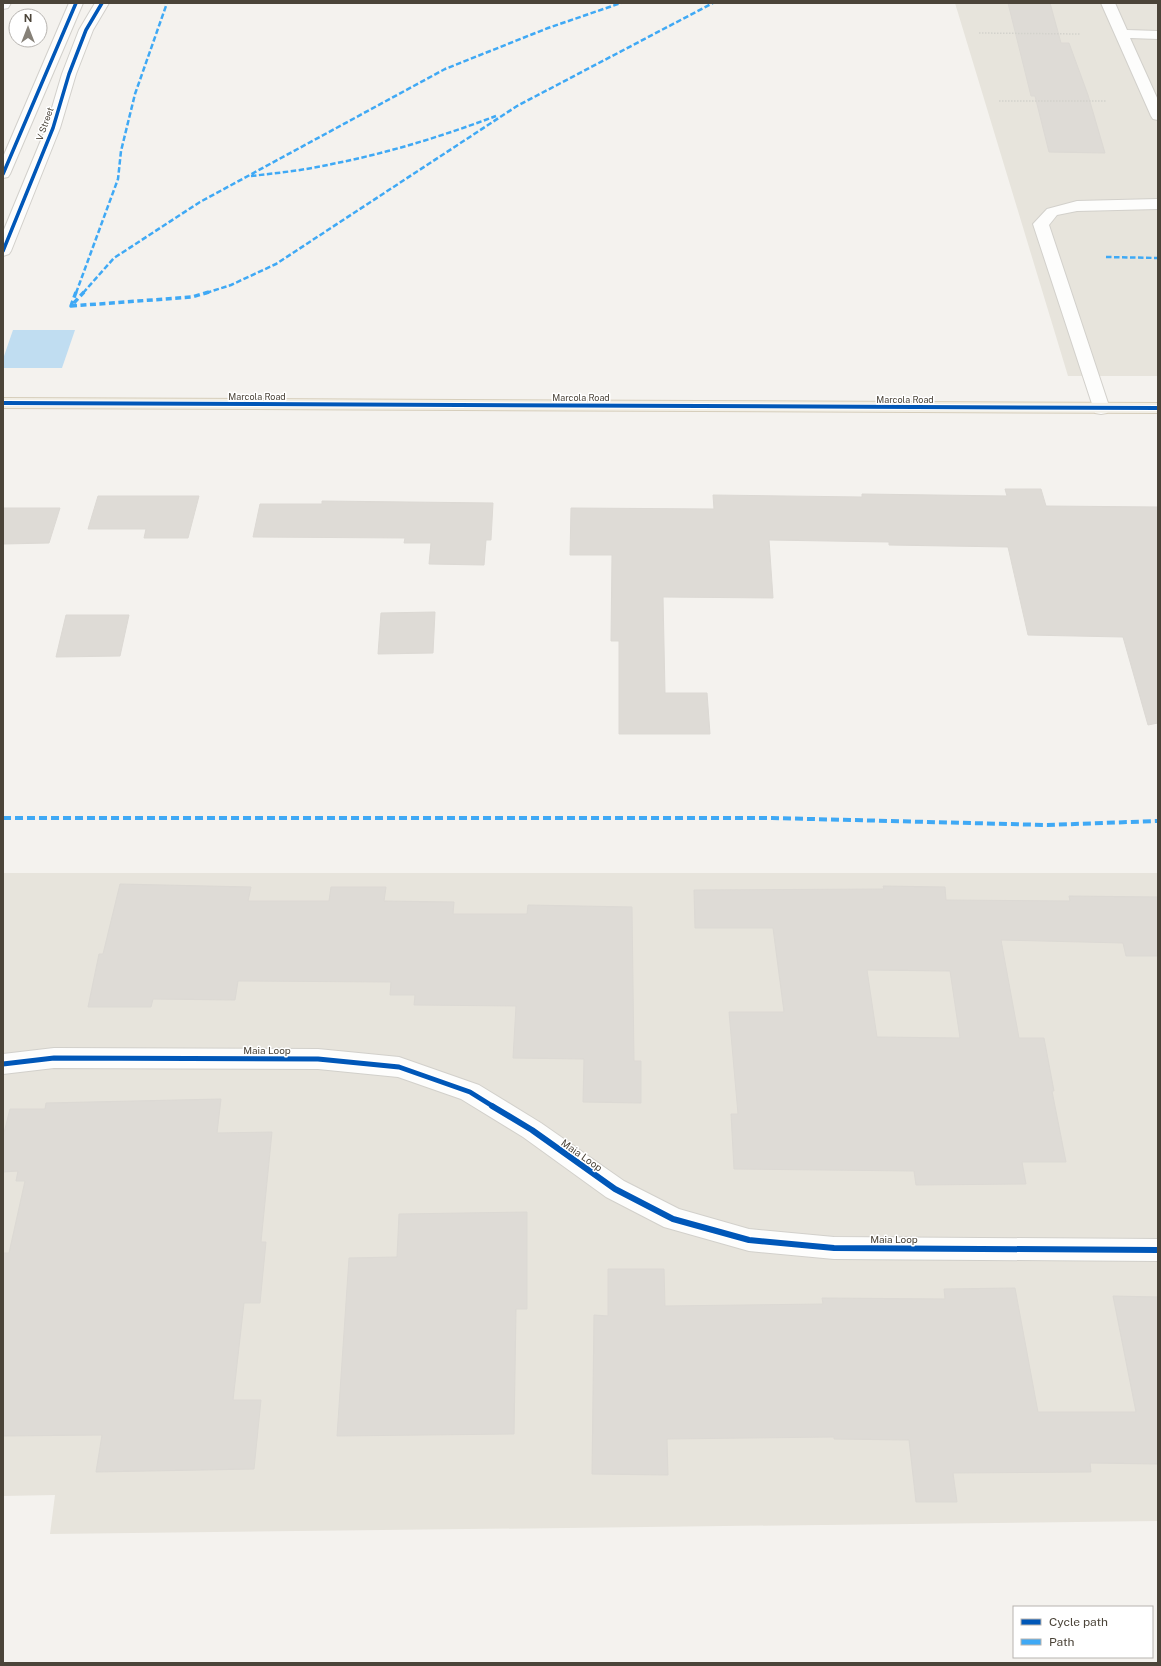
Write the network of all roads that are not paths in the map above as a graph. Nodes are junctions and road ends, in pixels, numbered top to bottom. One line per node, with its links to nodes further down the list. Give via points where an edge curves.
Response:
1 (76, 3): 7 (street, V Street)
2 (102, 3): 9 (street, V Street, via 86,30 69,74 53,128)
3 (1108, 3): 4 (street)
4 (1122, 34): 5 (street); 6 (street)
5 (1158, 35)
6 (1158, 116)
7 (3, 174)
8 (1158, 204): 12 (street, via 1077,206 1052,212 1041,224)
9 (3, 250)
10 (3, 403): 12 (main road, Marcola Road)
11 (1158, 408): 12 (main road, Marcola Road)
12 (1101, 409)
13 (3, 1064): 14 (street, Maia Loop, via 54,1058 318,1059 399,1067 470,1092 532,1130 615,1189 673,1219 750,1240 834,1248)
14 (1158, 1250)

